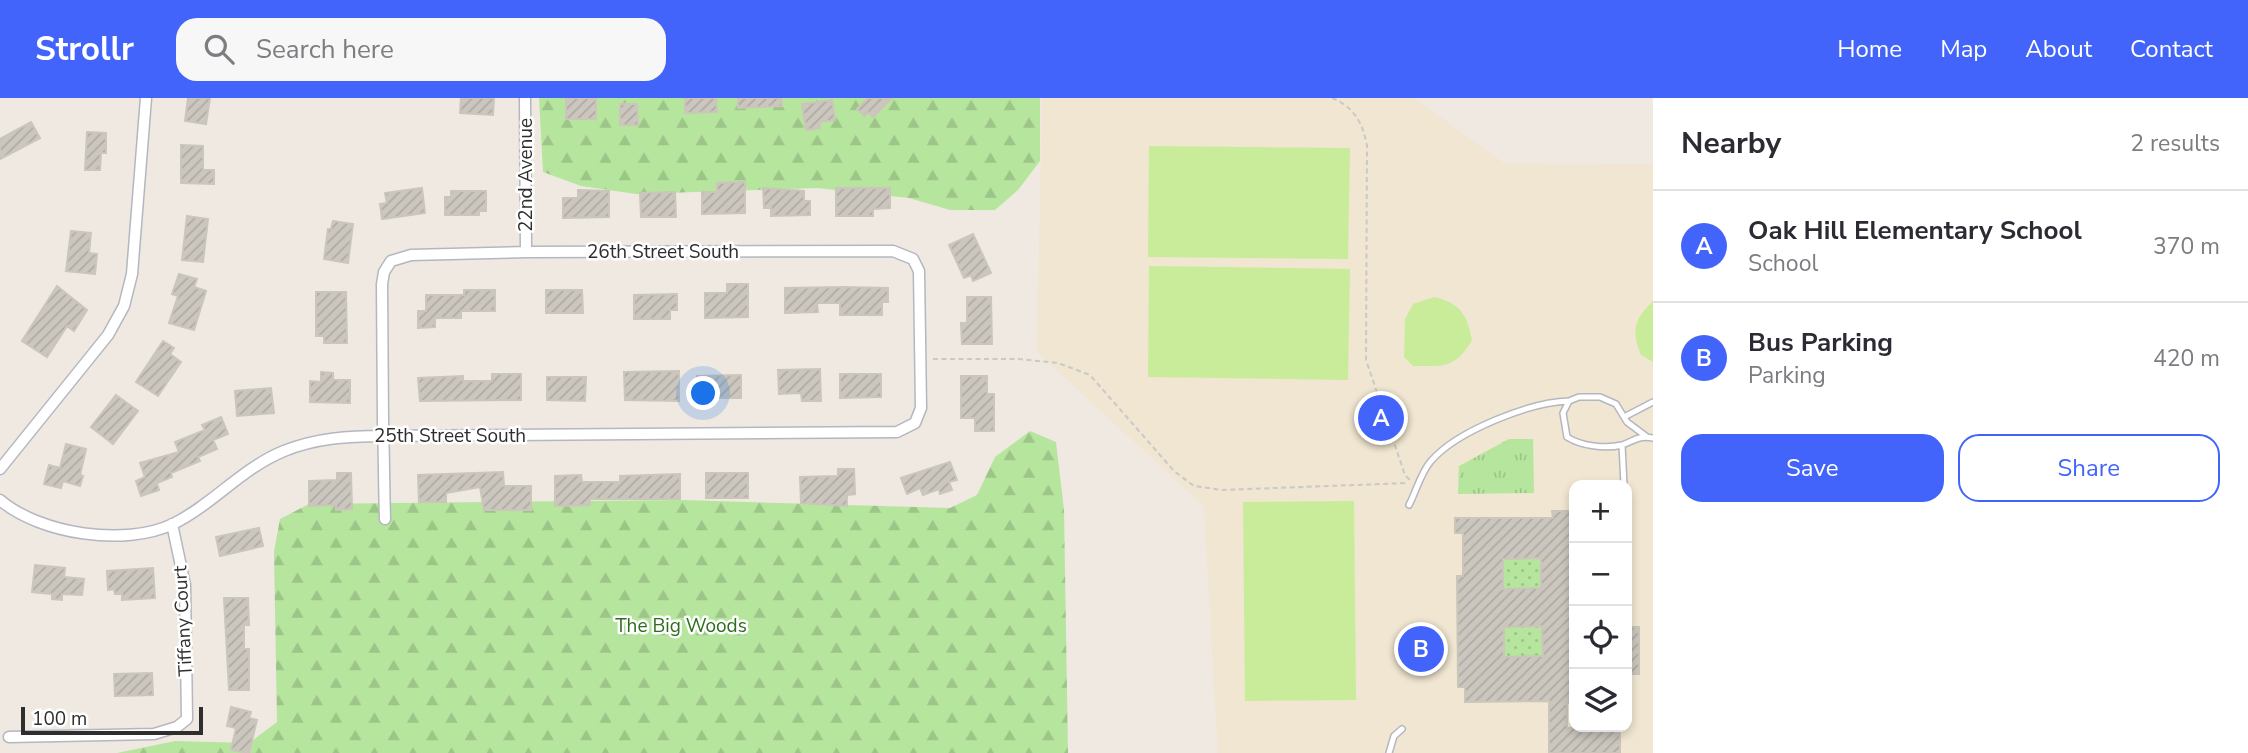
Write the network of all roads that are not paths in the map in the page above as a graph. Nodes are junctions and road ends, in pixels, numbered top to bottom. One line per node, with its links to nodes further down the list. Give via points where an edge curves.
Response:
1 (146, 98): 11 (street, via 132,274 124,306 108,335)
2 (525, 98): 3 (street, 22nd Avenue)
3 (526, 252): 6 (street, 26th Street South, via 894,251 913,259 919,271); 8 (street, 26th Street South, via 411,255 391,261 384,272)
4 (1569, 401): 7 (lane, via 1600,397 1616,404); 10 (lane, via 1563,413 1567,437 1579,445); 14 (lane, via 1546,402 1450,444 1429,463)
5 (1653, 402): 7 (lane)
6 (921, 408): 8 (street, 25th Street South, via 915,423 897,432)
7 (1624, 417): 9 (lane)
8 (383, 436): 15 (street, 26th Street South); 16 (street, 25th Street South, via 332,438 282,452)
9 (1650, 437): 10 (lane, via 1634,437)
10 (1622, 445): 12 (lane)
11 (0, 469)
12 (1624, 480)
13 (0, 500): 16 (street, 25th Street South, via 39,522 88,535 127,534)
14 (1409, 505)
15 (385, 519)
16 (172, 524): 18 (street, Tiffany Court, via 185,585 187,719 154,734)
17 (1402, 729): 19 (lane, via 1394,736)
18 (9, 737)
19 (1389, 753)

